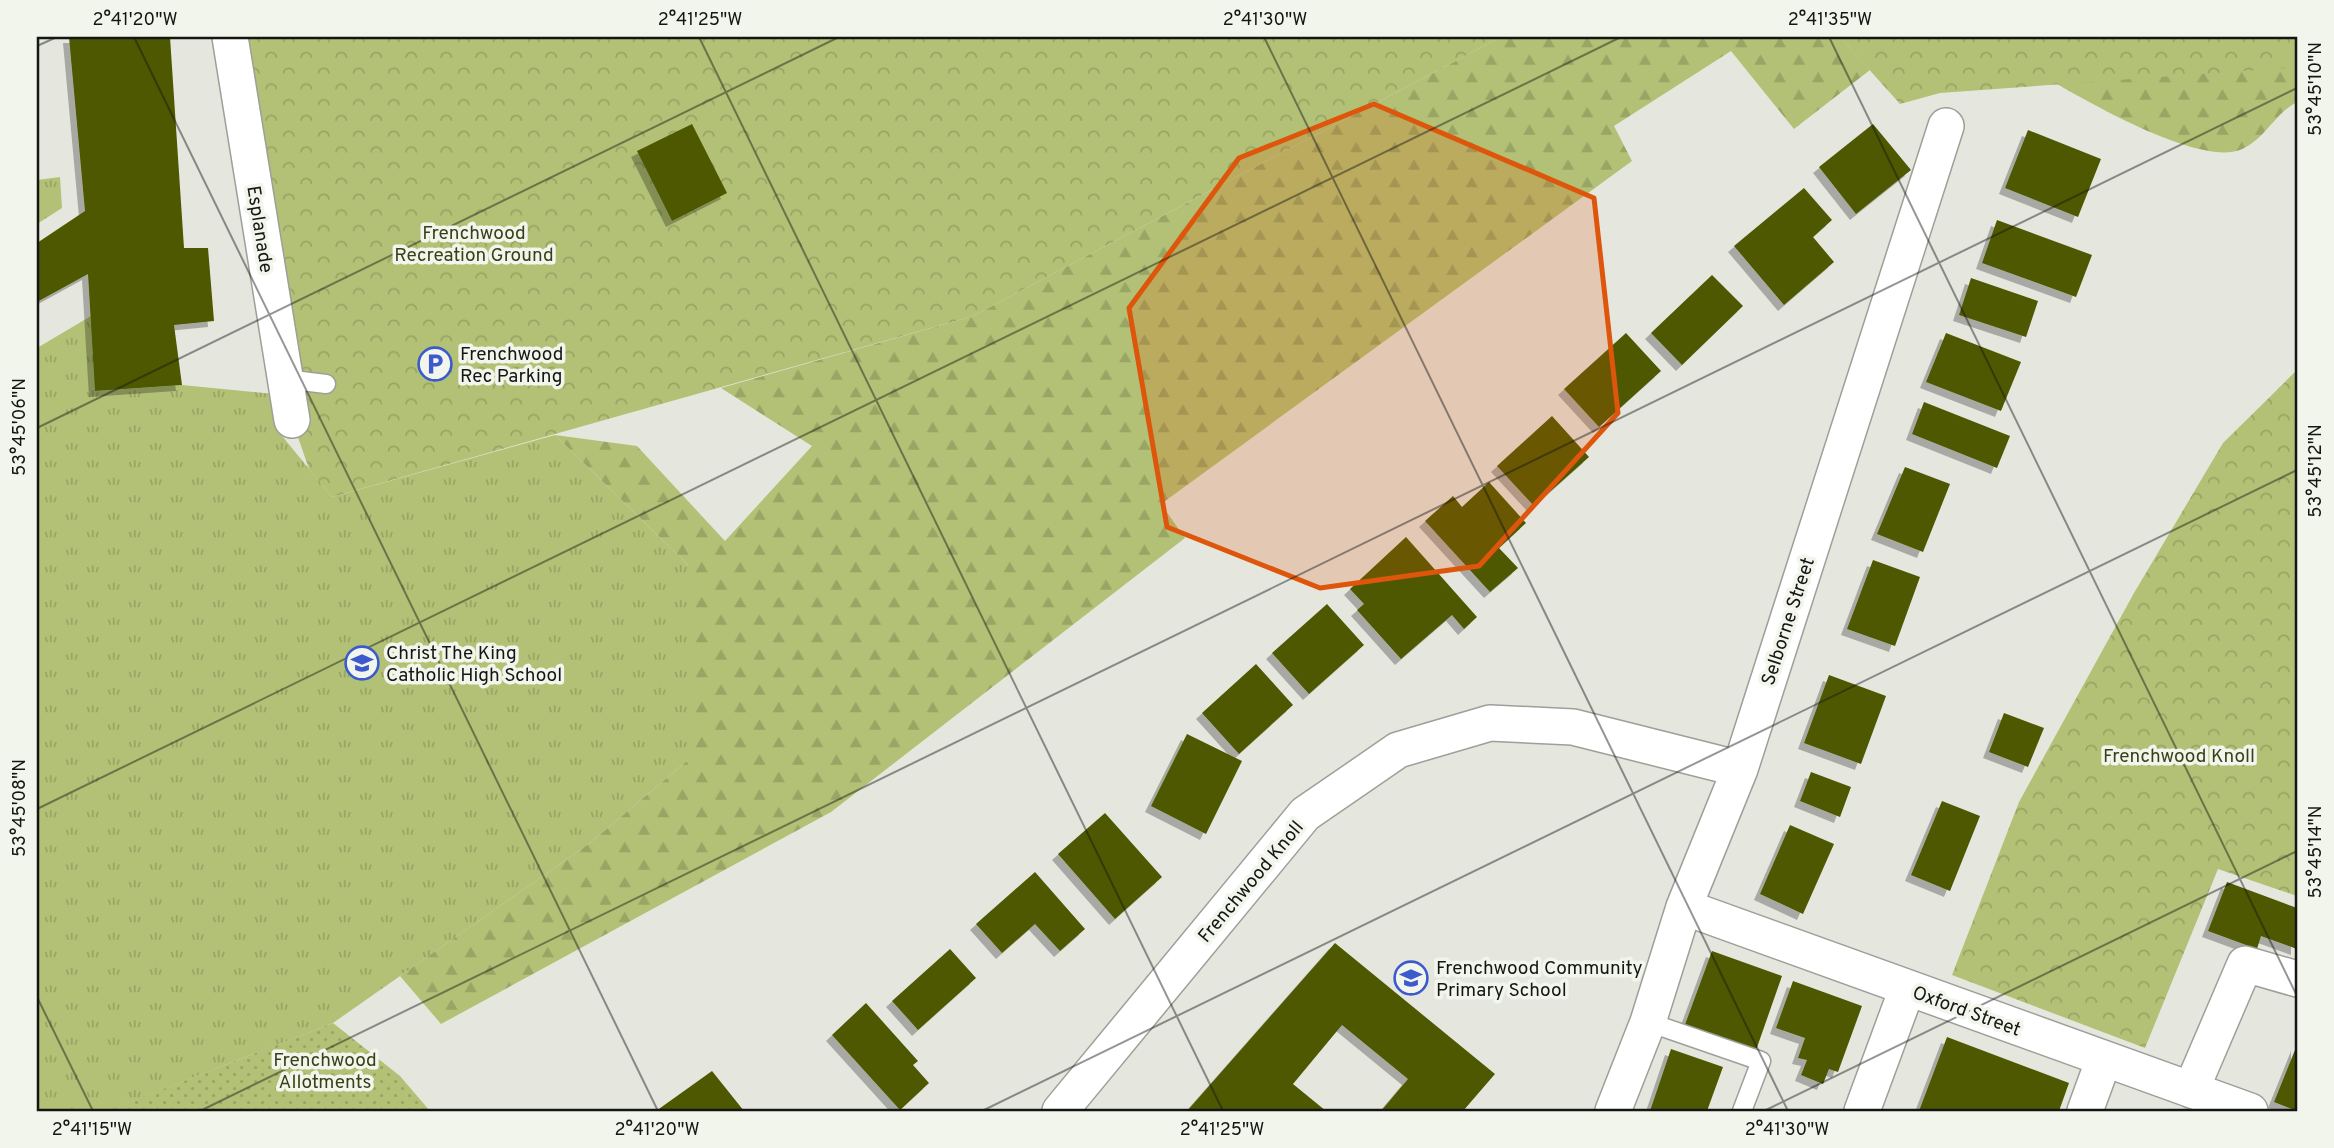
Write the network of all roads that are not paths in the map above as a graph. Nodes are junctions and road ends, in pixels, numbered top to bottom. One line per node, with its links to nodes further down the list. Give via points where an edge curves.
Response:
1 (230, 37): 3 (street, Esplanade)
2 (1946, 126): 6 (street, Selborne Street)
3 (285, 379): 4 (lane); 5 (street, Esplanade)
4 (326, 384)
5 (292, 420)
6 (1740, 769): 7 (street, Selborne Street); 13 (street, Frenchwood Knoll, via 1573,727 1490,723 1398,750 1305,814)
7 (1684, 907): 9 (street, Oxford Street); 10 (street, Selborne Street)
8 (2297, 979): 12 (street, via 2245,964)
9 (1907, 989): 11 (street, Oxford Street); 16 (street)
10 (1648, 1022): 14 (street, Selborne Street); 15 (lane, via 1761,1061)
11 (2104, 1059): 12 (street, Oxford Street); 17 (street)
12 (2191, 1090): 18 (street, Oxford Street)
13 (1060, 1111)
14 (1613, 1111)
15 (1742, 1111)
16 (1862, 1111)
17 (2085, 1111)
18 (2250, 1111)

